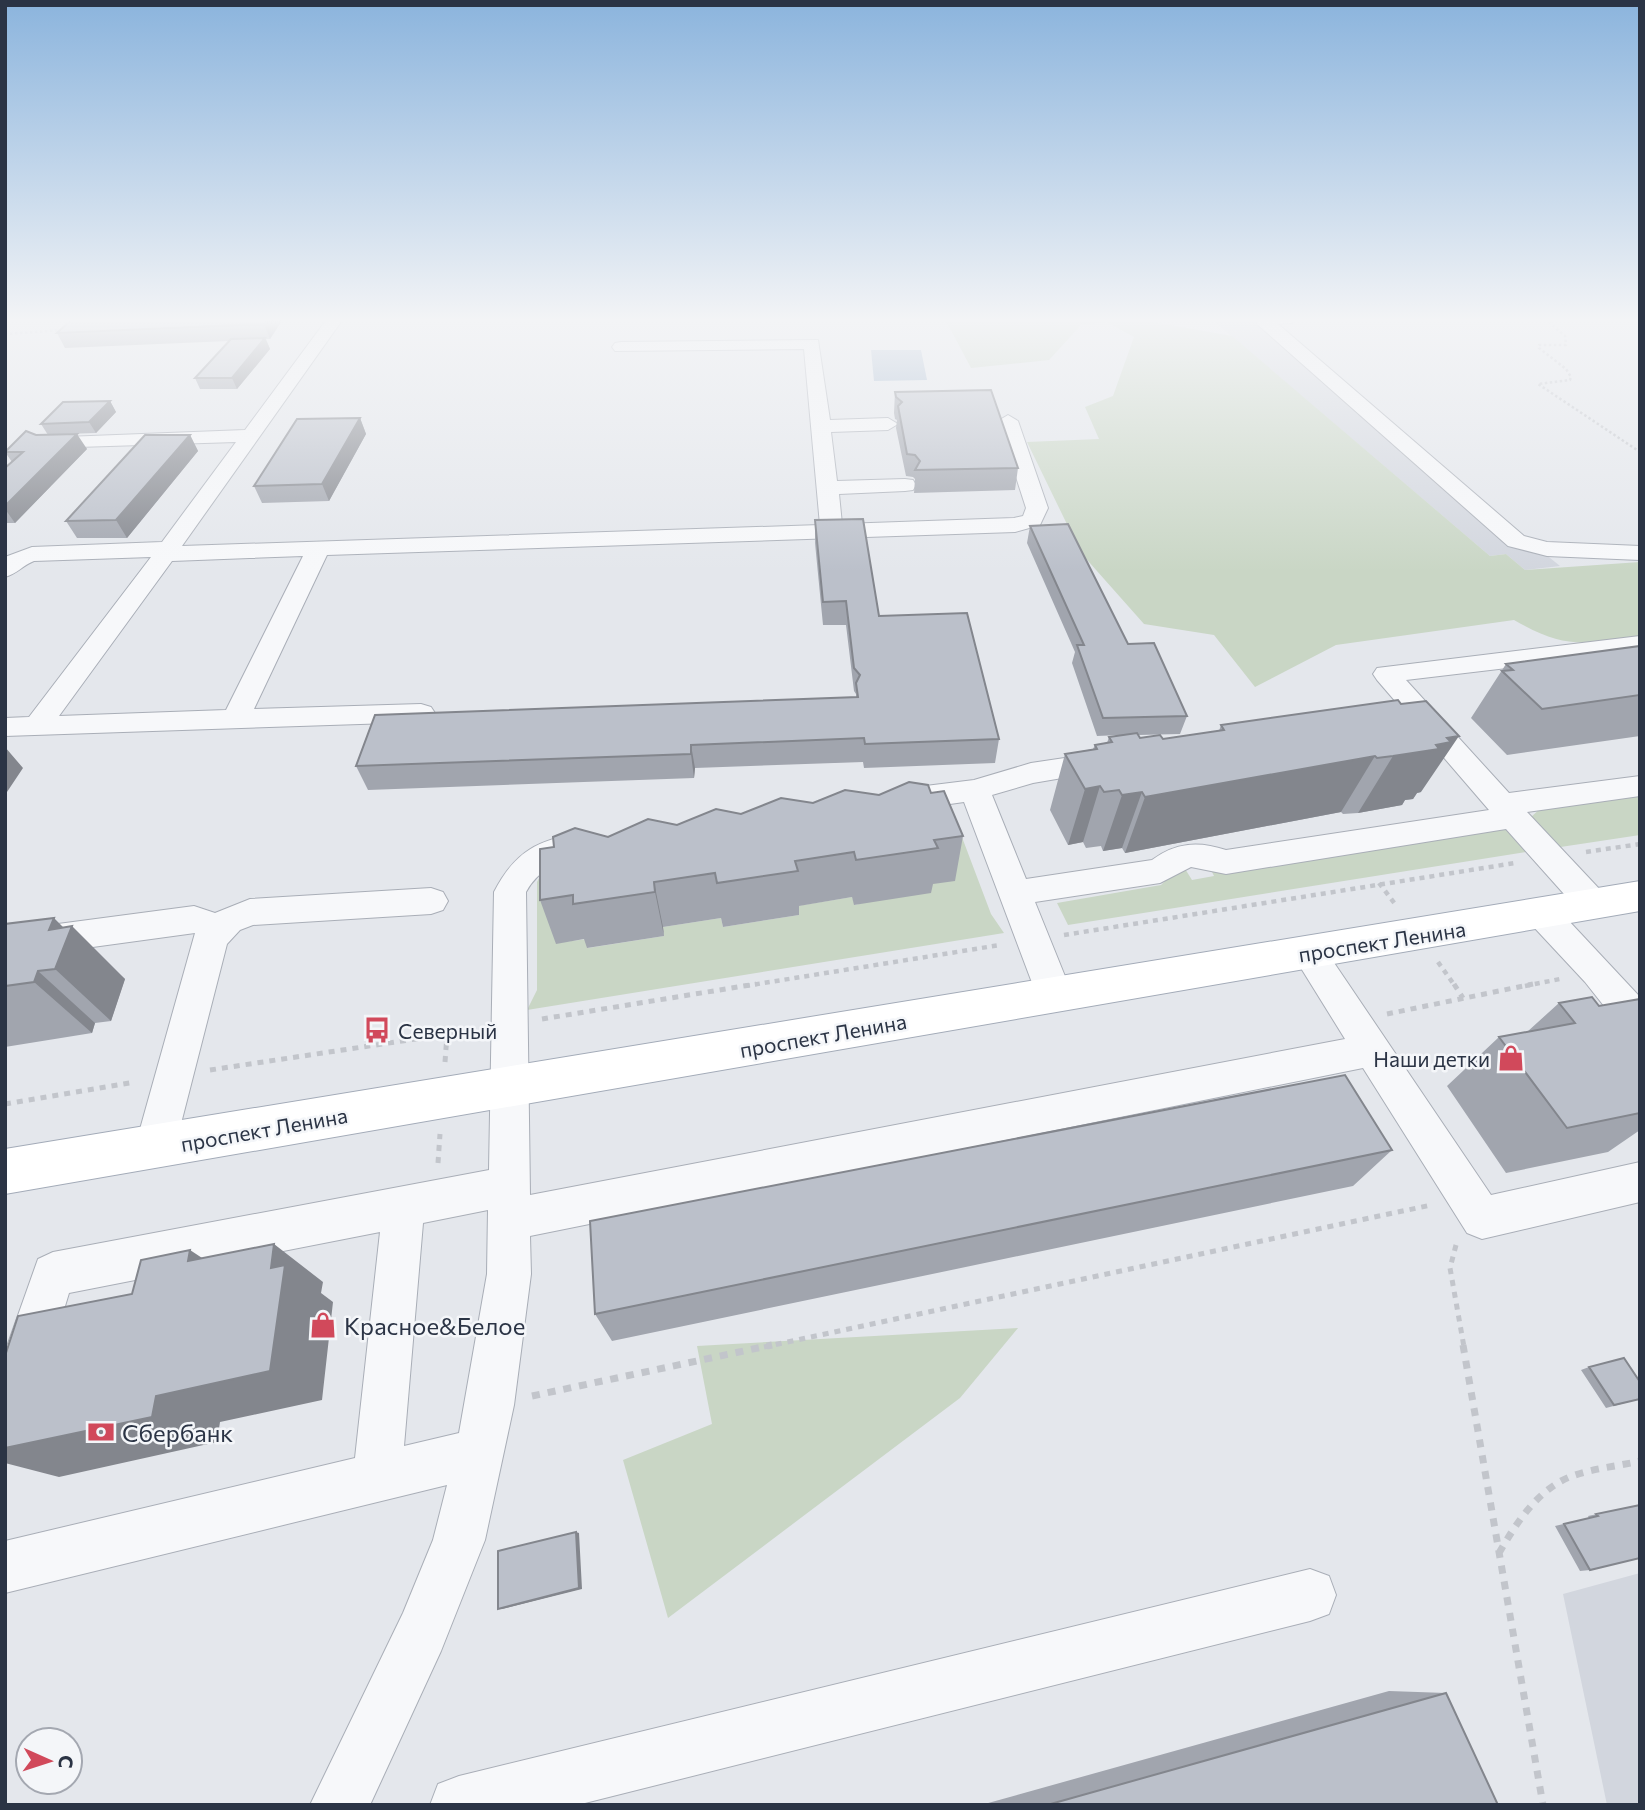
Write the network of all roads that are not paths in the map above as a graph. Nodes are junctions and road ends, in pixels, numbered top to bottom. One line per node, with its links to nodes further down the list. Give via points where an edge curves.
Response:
1 (273, 403): 7 (lane)
2 (818, 403): 6 (lane)
3 (1359, 403): 14 (lane, via 1516,541 1547,549)
4 (1008, 421): 11 (lane, via 1036,503 1032,520 1015,526)
5 (888, 424): 6 (lane)
6 (821, 426): 10 (lane)
7 (250, 436): 8 (lane); 13 (lane)
8 (46, 442)
9 (905, 485): 10 (lane)
10 (827, 488): 11 (lane)
11 (832, 532): 12 (lane)
12 (318, 549): 13 (lane); 18 (lane)
13 (167, 552): 15 (lane, via 32,554); 19 (lane)
14 (1640, 553)
15 (5, 570)
16 (1640, 644): 25 (lane, via 1387,674 1408,719)
17 (443, 713): 18 (lane)
18 (236, 719): 19 (lane)
19 (37, 726): 20 (lane)
20 (5, 727)
21 (1132, 758): 23 (lane, via 1031,773)
22 (1640, 786): 25 (lane)
23 (975, 790): 24 (lane); 27 (lane)
24 (865, 805)
25 (1509, 811): 27 (lane, via 1226,862 1203,853 1175,858 1160,871); 30 (lane)
26 (617, 840): 38 (lane, via 543,853 531,861 510,892)
27 (1014, 893): 35 (lane)
28 (1640, 896): 30 (main road, проспект Ленина)
29 (431, 901): 32 (lane, via 250,912 228,921)
30 (1593, 904): 31 (main road, проспект Ленина)
31 (1542, 914): 34 (main road, проспект Ленина); 36 (lane)
32 (211, 938): 33 (lane, via 210,925 194,919); 39 (lane)
33 (5, 945)
34 (1308, 952): 35 (main road, проспект Ленина); 37 (lane)
35 (1055, 996): 38 (main road, проспект Ленина)
36 (1640, 1024)
37 (1362, 1036): 41 (lane, via 1482,1218); 42 (lane)
38 (509, 1088): 39 (main road, проспект Ленина); 42 (lane)
39 (155, 1147): 40 (main road, проспект Ленина)
40 (5, 1172)
41 (1640, 1182)
42 (511, 1203): 43 (lane); 45 (lane, via 509,1273)
43 (404, 1206): 44 (lane, via 53,1274); 46 (lane)
44 (5, 1425)
45 (479, 1454): 46 (lane); 49 (lane, via 458,1539 422,1632)
46 (377, 1478): 47 (lane)
47 (5, 1567)
48 (1310, 1595): 50 (lane)
49 (339, 1805)
50 (459, 1805)

